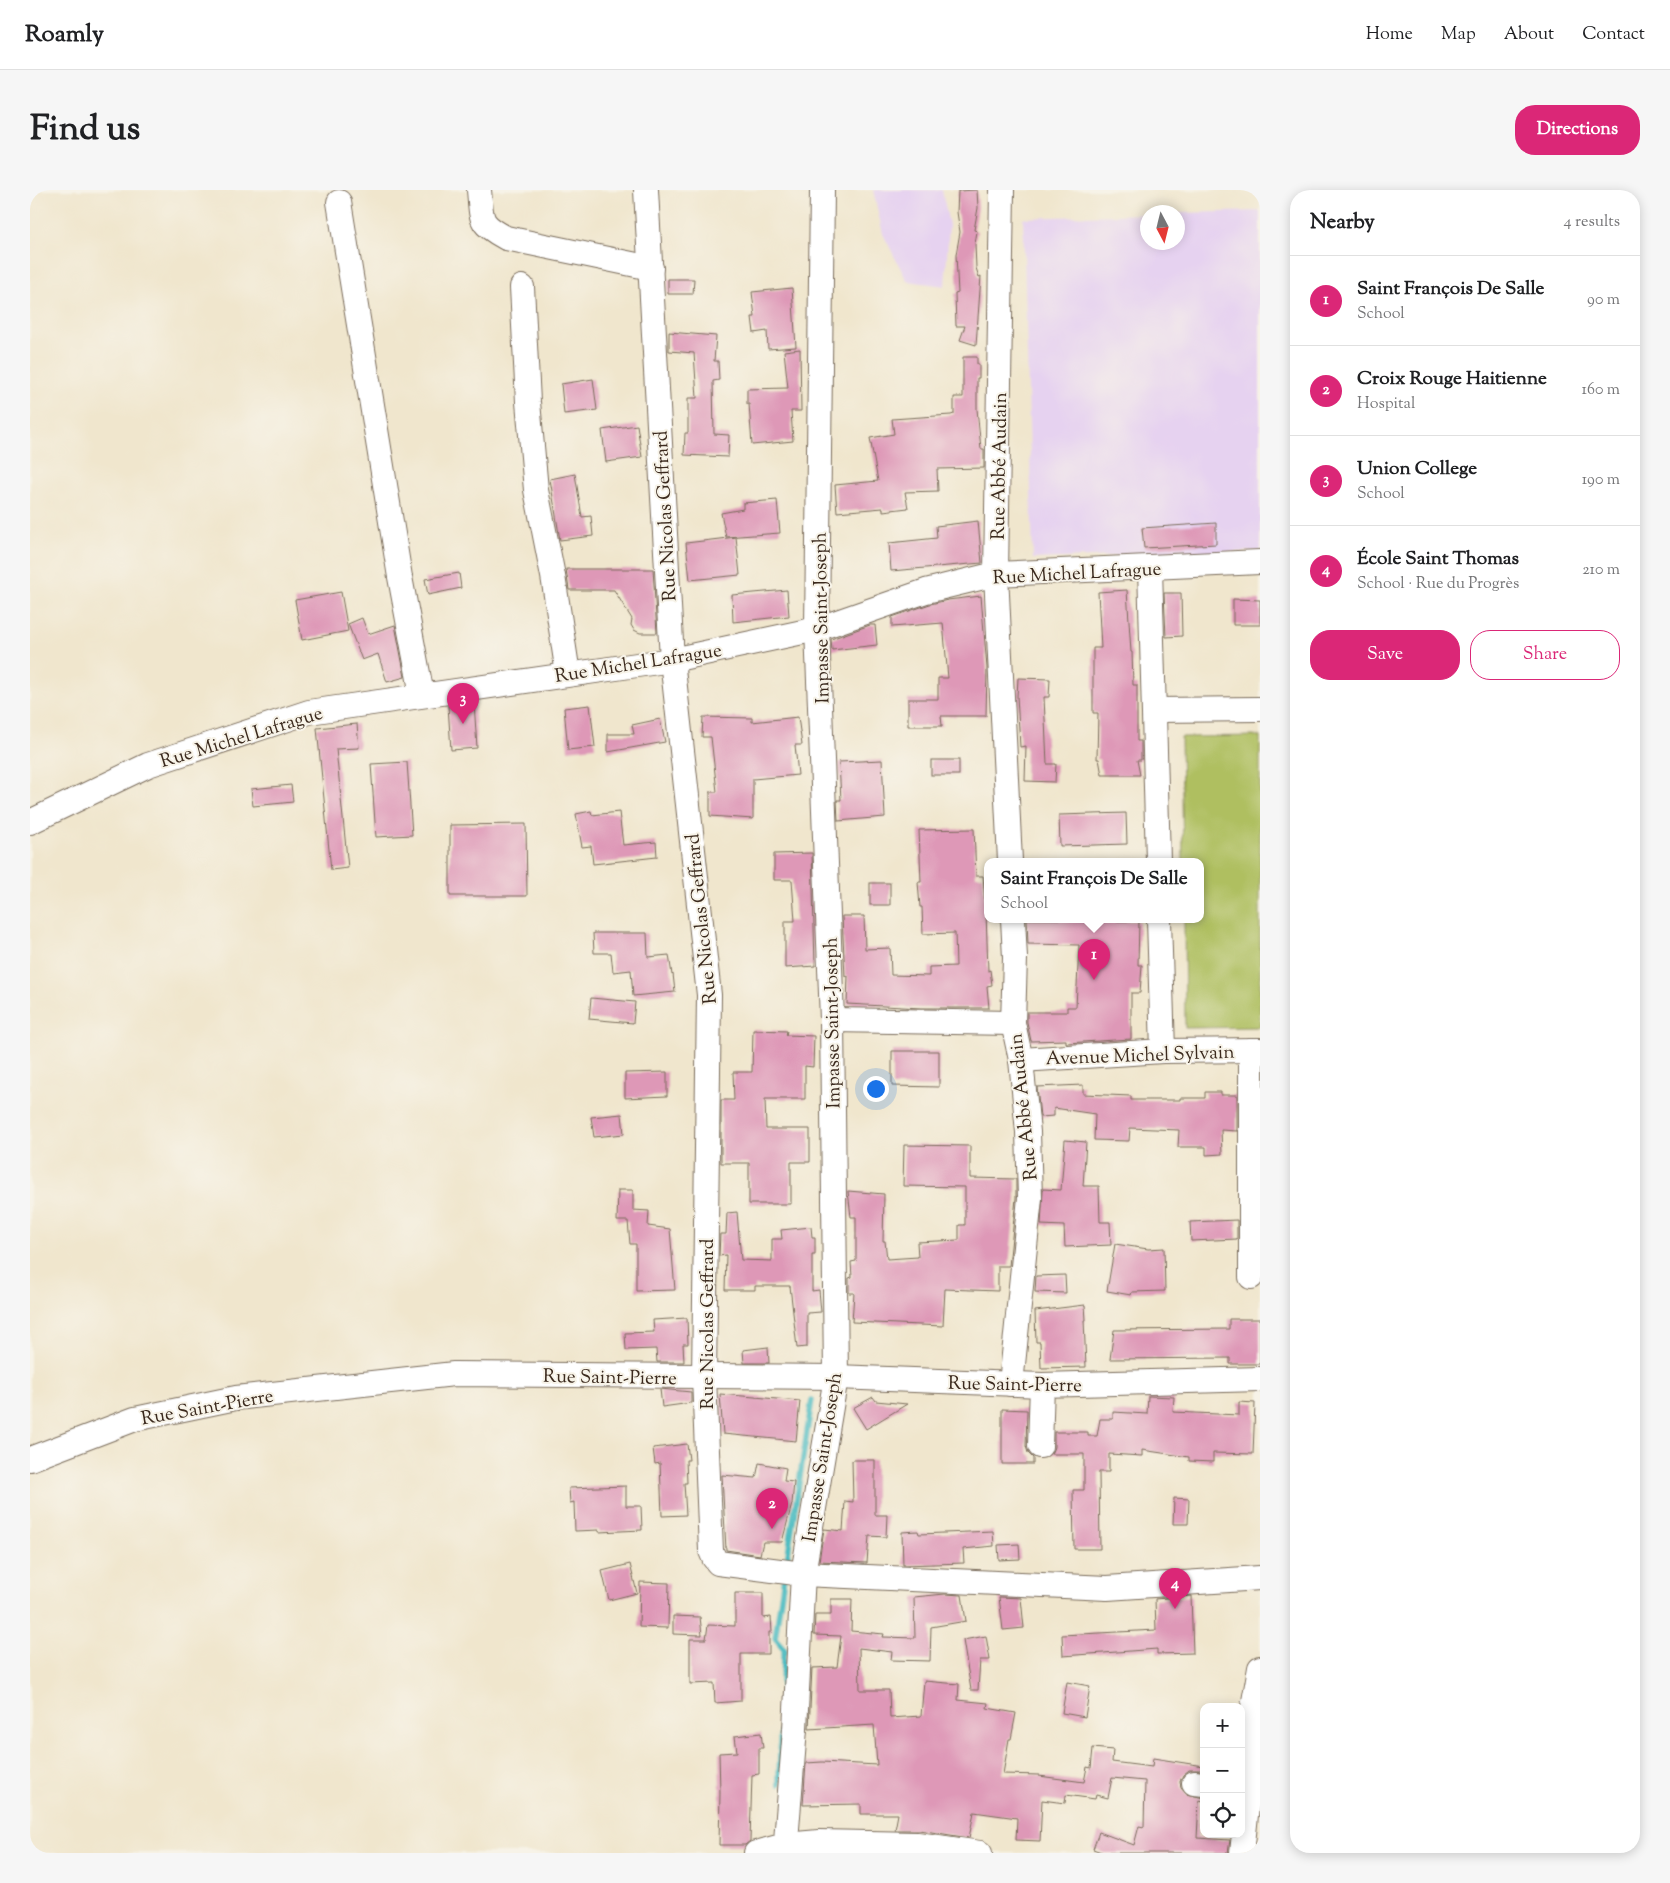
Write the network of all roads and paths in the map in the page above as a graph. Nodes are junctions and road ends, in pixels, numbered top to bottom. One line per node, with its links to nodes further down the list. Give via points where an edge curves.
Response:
1 (479, 190): 6 (street, via 482,218 489,229 506,238)
2 (646, 190): 6 (street, Rue Nicolas Geffrard)
3 (822, 190): 11 (street, Impasse Saint-Joseph)
4 (1002, 190): 10 (street, Rue Abbé Audain)
5 (339, 202): 14 (street)
6 (651, 268): 12 (street, Rue Nicolas Geffrard)
7 (522, 287): 13 (street, via 536,490)
8 (1260, 562): 9 (street, Rue Michel Lafrague)
9 (1150, 567): 10 (street, Rue Michel Lafrague); 16 (street)
10 (996, 574): 11 (street, Rue Michel Lafrague, via 926,591); 18 (street, Rue Abbé Audain)
11 (817, 629): 12 (street, Rue Michel Lafrague); 22 (street, Impasse Saint-Joseph)
12 (672, 660): 13 (street, Rue Michel Lafrague); 28 (street, Rue Nicolas Geffrard, via 709,995)
13 (568, 674): 14 (street, Rue Michel Lafrague)
14 (422, 695): 17 (street, Rue Michel Lafrague, via 309,712 148,764)
15 (1260, 709): 16 (street)
16 (1154, 710): 19 (street)
17 (30, 822)
18 (1010, 858)
19 (1158, 858)
20 (1013, 923): 23 (street, Rue Abbé Audain)
21 (1159, 923): 25 (street)
22 (832, 1020): 23 (street); 29 (street, Impasse Saint-Joseph)
23 (1013, 1023): 26 (street, Rue Abbé Audain)
24 (1255, 1050): 25 (street, Avenue Michel Sylvain); 27 (street)
25 (1163, 1051): 26 (street, Avenue Michel Sylvain)
26 (1021, 1060): 31 (street, Rue Abbé Audain, via 1030,1198)
27 (1251, 1277)
28 (704, 1377): 29 (street, Rue Saint-Pierre); 34 (street, Rue Saint-Pierre, via 454,1374 236,1398 135,1418); 35 (street, Rue Nicolas Geffrard, via 714,1558 718,1563)
29 (836, 1377): 31 (street, Rue Saint-Pierre); 35 (street, Impasse Saint-Joseph)
30 (1260, 1379): 32 (street, Rue Saint-Pierre)
31 (1011, 1384): 32 (street, Rue Saint-Pierre)
32 (1042, 1385): 33 (street)
33 (1040, 1446)
34 (30, 1459)
35 (803, 1574): 36 (street, Rue Nicolas Geffrard, via 1107,1588); 40 (street, Impasse Saint-Joseph)
36 (1260, 1578)
37 (1260, 1668): 38 (street, via 1251,1718)
38 (1245, 1786)
39 (1245, 1793): 43 (street)
40 (785, 1849): 41 (street); 42 (street, via 819,1842 917,1844)
41 (756, 1853)
42 (980, 1853)
43 (1242, 1853)

